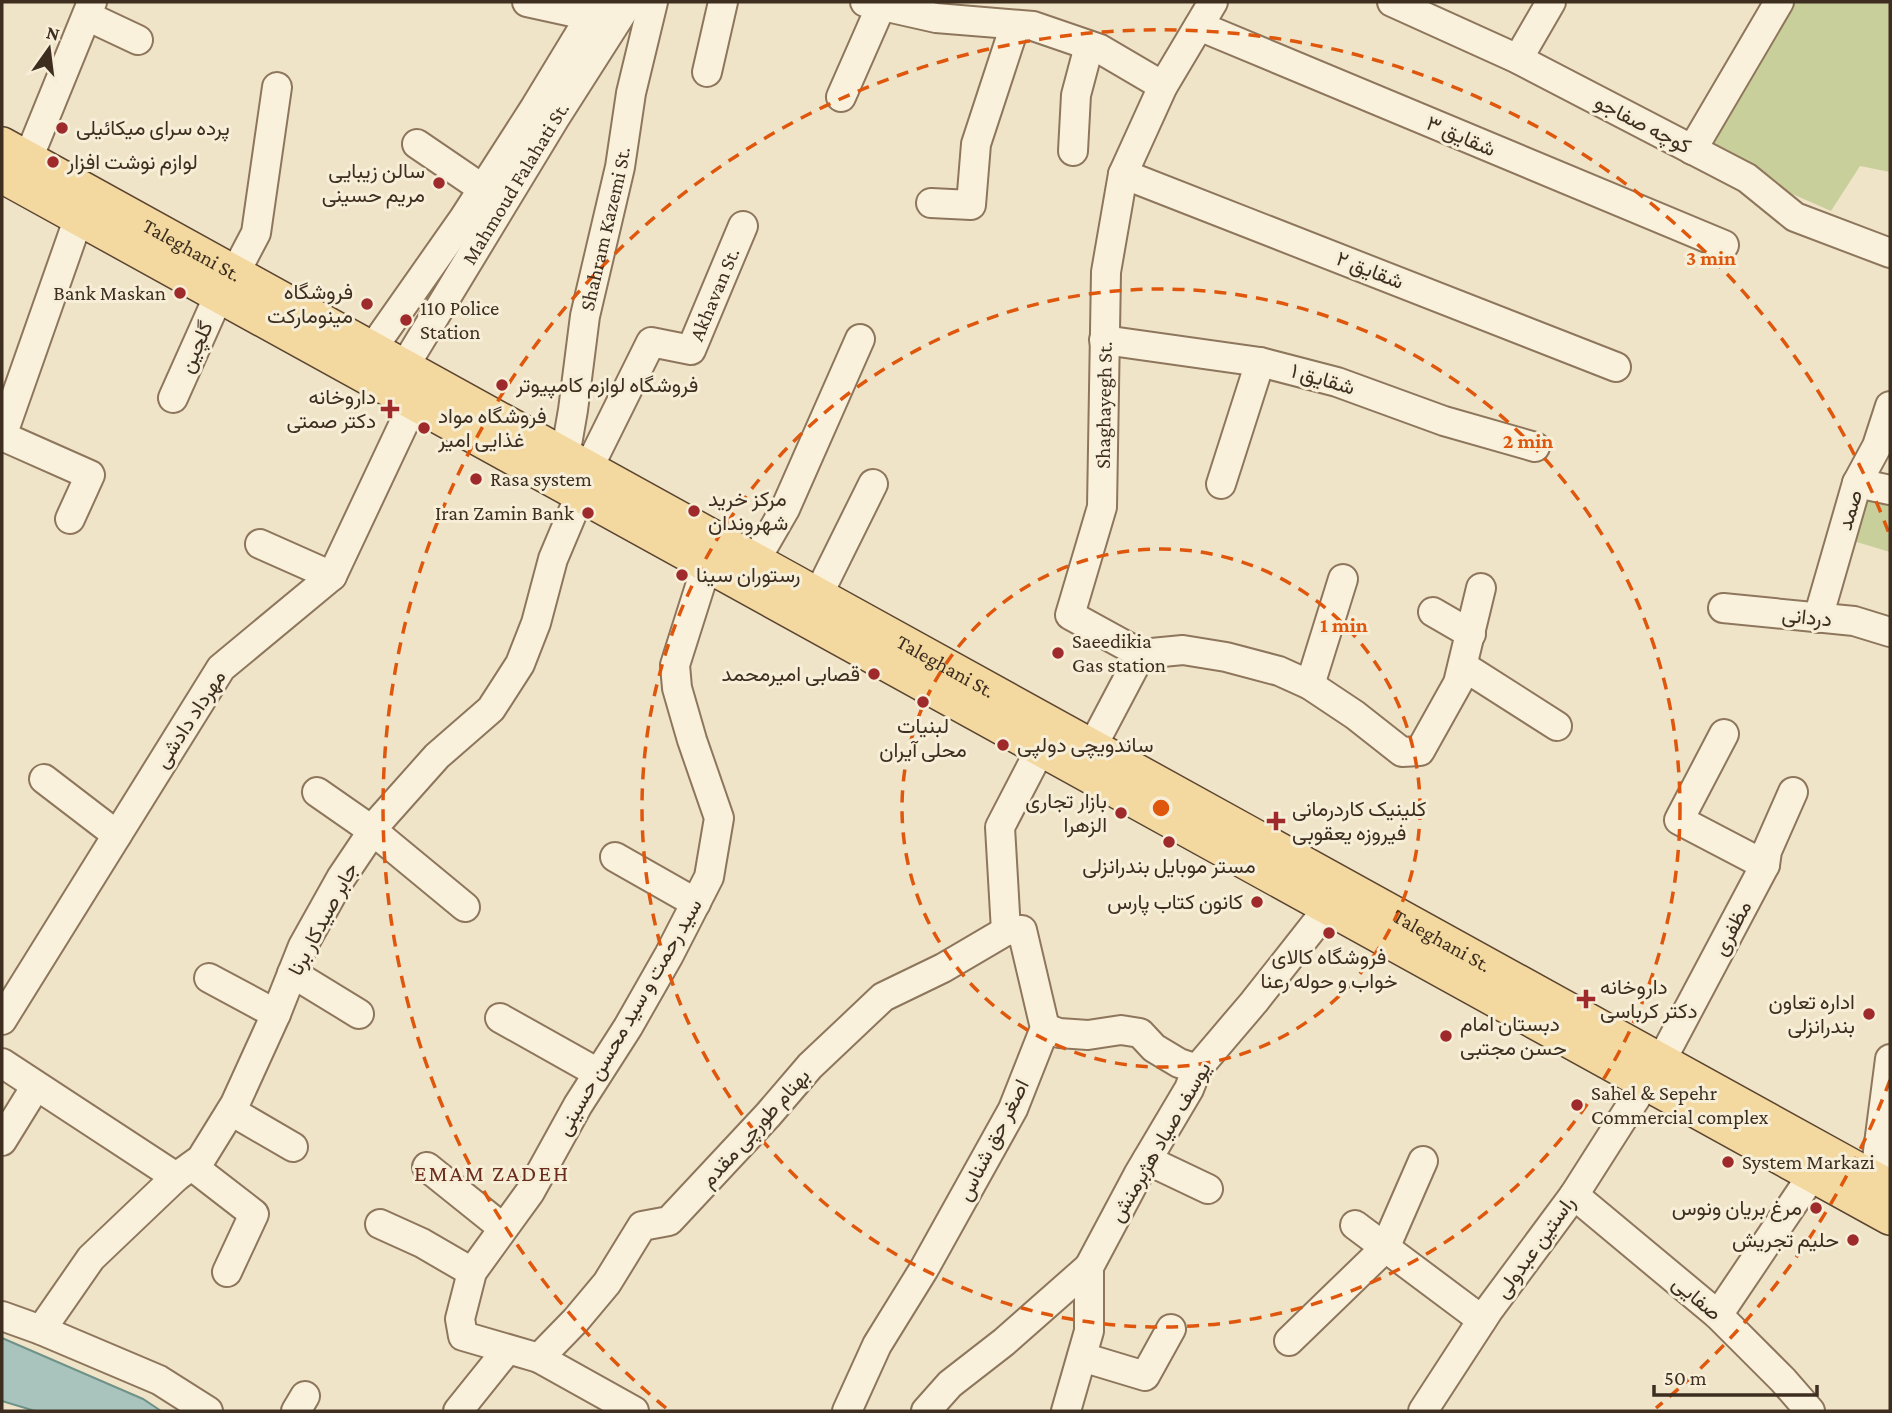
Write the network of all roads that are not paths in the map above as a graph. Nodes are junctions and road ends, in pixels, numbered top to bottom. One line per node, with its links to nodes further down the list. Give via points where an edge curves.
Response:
1 (527, 2): 11 (street)
2 (629, 2): 21 (street, Mahmoud Falahati St.)
3 (653, 2): 45 (street, Shahram Kazemi St., via 585,316 573,410)
4 (723, 2): 17 (street)
5 (1213, 2): 13 (street, Shaghayegh St.)
6 (1391, 2): 16 (street, کوچه صفاجو)
7 (1551, 2): 16 (street)
8 (1779, 2): 23 (street)
9 (873, 4): 12 (street, via 936,18); 20 (street)
10 (89, 9): 14 (street); 25 (street)
11 (595, 9): 21 (street, Mahmoud Falahati St.)
12 (1015, 25): 15 (street, via 1033,26); 28 (street, via 976,144 971,205)
13 (1199, 26): 18 (street, Shaghayegh St.); 32 (street, شقایق ۳)
14 (138, 40)
15 (1089, 46): 18 (street); 24 (street, via 1076,95)
16 (1518, 59): 23 (street, کوچه صفاجو)
17 (706, 72)
18 (1163, 86): 26 (street, Shaghayegh St.)
19 (276, 87): 34 (street, گلچین, via 256,233)
20 (841, 97)
21 (544, 113): 27 (street, Mahmoud Falahati St.); 30 (street, Mahmoud Falahati St.)
22 (417, 144): 27 (street)
23 (1692, 150): 33 (street, کوچه صفاجو, via 1747,178 1795,217)
24 (1073, 151)
25 (11, 160): 29 (main road, Taleghani St.); 34 (main road, Taleghani St.)
26 (1123, 174): 36 (street, Shaghayegh St., via 1106,272); 39 (street, شقایق ۲)
27 (483, 189): 30 (street, Mahmoud Falahati St.)
28 (931, 203)
29 (79, 217): 34 (main road, Taleghani St.); 43 (street)
30 (475, 224): 37 (street, Mahmoud Falahati St.); 40 (street, Mahmoud Falahati St.)
31 (743, 226): 45 (street, Akhavan St., via 691,350 651,342)
32 (1724, 245)
33 (1890, 253)
34 (227, 284): 37 (main road, Taleghani St.); 40 (main road, Taleghani St.); 41 (street, گلچین)
35 (860, 339): 52 (street, via 785,509)
36 (1104, 340): 38 (street, شقایق ۱); 63 (street, Shaghayegh St., via 1102,506 1070,615)
37 (372, 349): 40 (main road, Taleghani St.)
38 (1260, 362): 44 (street, شقایق ۱, via 1337,382 1444,421); 48 (street)
39 (1616, 367)
40 (403, 386): 45 (main road, Taleghani St.); 54 (street, مهرداد دادشی)
41 (173, 398)
42 (1890, 405): 46 (street, صمد, via 1877,446)
43 (2, 436): 50 (street, via 90,475)
44 (1535, 447)
45 (578, 473): 52 (main road, Taleghani St.); 53 (main road, Taleghani St.); 73 (street, جابر صیدکار برنا, via 520,664 491,709 437,757)
46 (1857, 483): 49 (street); 60 (street, صمد)
47 (873, 484): 57 (street)
48 (1221, 484)
49 (1890, 490)
50 (70, 519)
51 (260, 544): 54 (street)
52 (755, 561): 57 (main road, Taleghani St.)
53 (707, 564): 68 (main road, Taleghani St.); 77 (street, سید رحمت و سید محسن حسینی, via 675,665 680,701 719,818 709,877)
54 (332, 576): 74 (street, مهرداد دادشی, via 221,668)
55 (1343, 579): 65 (street)
56 (1481, 588): 62 (street)
57 (818, 595): 68 (main road, Taleghani St.)
58 (1723, 608): 60 (street, دردانی)
59 (1433, 612): 62 (street)
60 (1818, 618): 61 (street, دردانی, via 1854,621)
61 (1890, 632)
62 (1471, 634): 64 (street)
63 (1141, 654): 65 (street, via 1183,650 1226,657); 69 (street)
64 (1463, 666): 65 (street, via 1420,751 1402,752); 66 (street)
65 (1310, 685)
66 (1557, 726)
67 (1724, 734): 76 (street, via 1679,820)
68 (1048, 737): 69 (main road, Taleghani St.); 80 (street, via 1000,827)
69 (1086, 758): 79 (main road, Taleghani St.); 91 (main road, Taleghani St.)
70 (44, 779): 74 (street)
71 (317, 792): 73 (street)
72 (1793, 792): 76 (street, مظفری)
73 (373, 831): 78 (street); 81 (street, جابر صیدکار برنا, via 336,888)
74 (117, 835): 86 (street, مهرداد دادشی)
75 (615, 857): 77 (street)
76 (1765, 865): 91 (street, مظفری)
77 (696, 903): 92 (street, سید رحمت و سید محسن حسینی)
78 (465, 907)
79 (1329, 907): 90 (street, یوسف صیاد هژبرمنش); 91 (main road, Taleghani St.)
80 (1006, 932): 87 (street, via 1022,930); 121 (street, بهنام طورچی مقدم, via 883,997 810,1066 669,1221 642,1226 607,1283)
81 (292, 973): 83 (street, جابر صیدکار برنا); 84 (street)
82 (209, 978): 83 (street)
83 (276, 1014): 94 (street, جابر صیدکار برنا)
84 (359, 1014)
85 (500, 1018): 92 (street)
86 (2, 1020)
87 (1045, 1028): 90 (street, via 1087,1035 1121,1030 1140,1034 1154,1048); 125 (street, اصغر حق شناس, via 1013,1109 877,1345)
88 (1890, 1059): 102 (street, via 1877,1158)
89 (2, 1063): 93 (street)
90 (1197, 1069): 97 (street, یوسف صیاد هژبرمنش)
91 (1654, 1072): 101 (main road, Taleghani St.); 102 (main road, Taleghani St.); 104 (street, راستین عبدولی)
92 (598, 1073): 108 (street, سید رحمت و سید محسن حسینی, via 530,1192)
93 (36, 1086): 95 (street); 100 (street)
94 (231, 1111): 96 (street); 100 (street, جابر صیدکار برنا, via 201,1159)
95 (2, 1141)
96 (293, 1147)
97 (1147, 1160): 103 (street); 110 (street, یوسف صیاد هژبرمنش)
98 (1423, 1161): 109 (street)
99 (427, 1167): 108 (street)
100 (184, 1172): 111 (street, via 254,1214); 116 (street, جابر صیدکار برنا, via 91,1258)
101 (1812, 1174): 105 (main road, Taleghani St.); 113 (street)
102 (1885, 1185)
103 (1208, 1189)
104 (1574, 1195): 113 (street, صفایی); 115 (street, راستین عبدولی)
105 (1890, 1217)
106 (380, 1224): 112 (street)
107 (1355, 1225): 109 (street)
108 (503, 1228): 112 (street, سید رحمت و سید محسن حسینی)
109 (1385, 1248): 115 (street); 118 (street)
110 (1089, 1267): 120 (street, یوسف صیاد هژبرمنش, via 1089,1331); 126 (street, via 950,1384)
111 (226, 1272)
112 (471, 1272): 119 (street, سید رحمت و سید محسن حسینی, via 460,1319 463,1336)
113 (1718, 1315): 129 (street, صفایی)
114 (2, 1316): 116 (street)
115 (1482, 1320): 128 (street, راستین عبدولی)
116 (41, 1329): 122 (street, via 159,1380)
117 (1171, 1329): 120 (street, via 1145,1376)
118 (1289, 1341)
119 (507, 1350): 121 (street, سید رحمت و سید محسن حسینی); 123 (street)
120 (1082, 1357): 127 (street, یوسف صیاد هژبرمنش)
121 (539, 1358): 124 (street, سید رحمت و سید محسن حسینی)
122 (208, 1411)
123 (458, 1411)
124 (634, 1411)
125 (847, 1411)
126 (926, 1411)
127 (1066, 1411)
128 (1423, 1411)
129 (1810, 1411)

